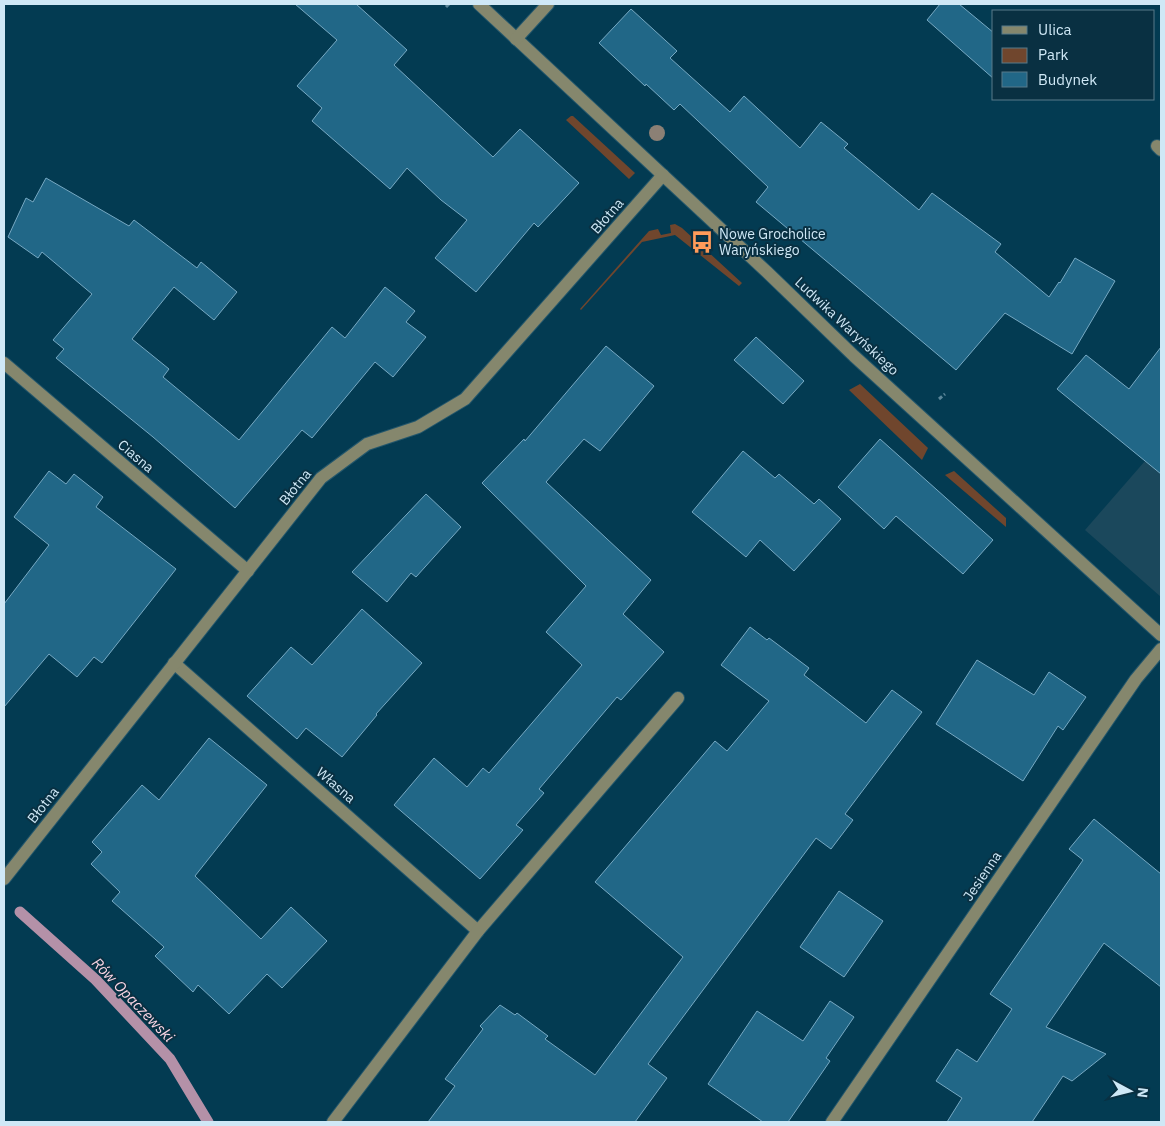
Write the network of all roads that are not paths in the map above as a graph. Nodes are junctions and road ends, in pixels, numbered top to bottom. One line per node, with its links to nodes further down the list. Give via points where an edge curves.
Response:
1 (479, 4): 3 (street, Ludwika Waryńskiego)
2 (548, 4): 3 (street)
3 (516, 39): 4 (street, Ludwika Waryńskiego)
4 (663, 175): 6 (street, Błotna, via 465,399 418,428 367,444 321,478); 8 (street, Ludwika Waryńskiego, via 854,356)
5 (4, 363): 6 (street, Ciasna)
6 (248, 571): 10 (street, Błotna)
7 (1161, 617): 8 (street, Ludwika Waryńskiego)
8 (1157, 631)
9 (1161, 649): 15 (street, Jesienna, via 1136,679)
10 (174, 663): 12 (street, Błotna); 13 (street, Własna)
11 (678, 698): 13 (street)
12 (4, 879)
13 (478, 931): 14 (street)
14 (333, 1122)
15 (832, 1122)

